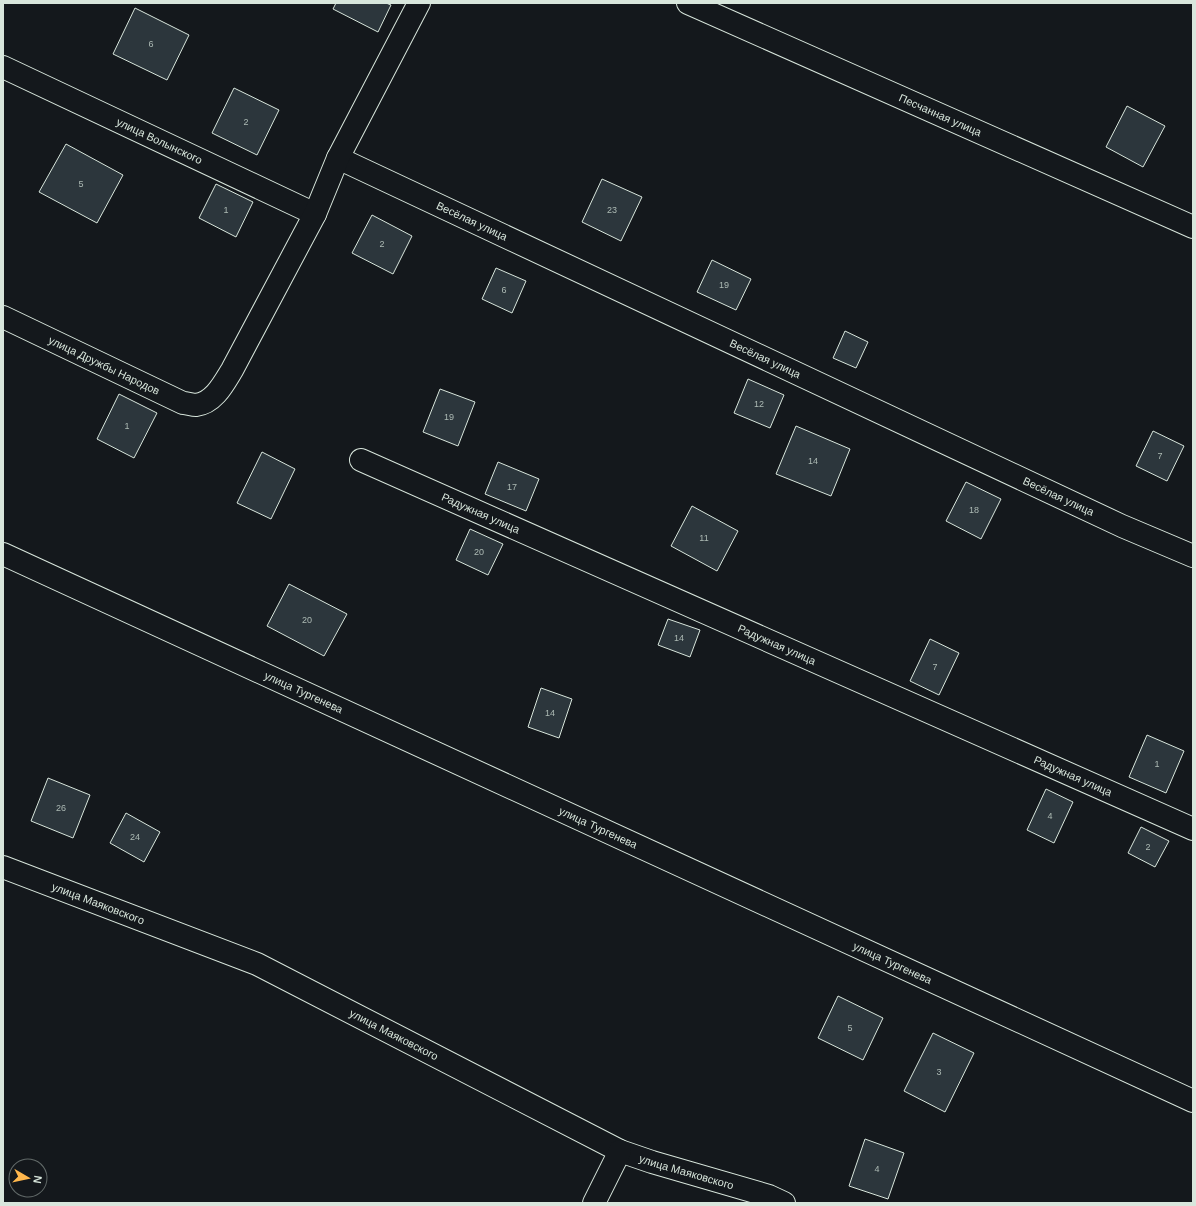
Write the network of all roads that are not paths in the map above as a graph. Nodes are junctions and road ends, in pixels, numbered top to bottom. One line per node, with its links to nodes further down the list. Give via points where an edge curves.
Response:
1 (688, 3): 6 (street, Песчанная улица)
2 (417, 4): 4 (street)
3 (3, 67): 5 (street, улица Волынского)
4 (338, 158): 5 (street); 10 (street, Весёлая улица, via 1122,526)
5 (315, 214): 7 (street, улица Дружбы Народов, via 232,370 222,387 208,402 196,405 183,403)
6 (1193, 227)
7 (3, 318)
8 (361, 460): 11 (street, Радужная улица)
9 (3, 554): 13 (street, улица Тургенева)
10 (1193, 556)
11 (1193, 829)
12 (3, 867): 14 (street, улица Маяковского, via 257,964)
13 (1193, 1101)
14 (620, 1151): 15 (street); 16 (street, улица Маяковского, via 769,1196)
15 (594, 1203)
16 (784, 1203)

